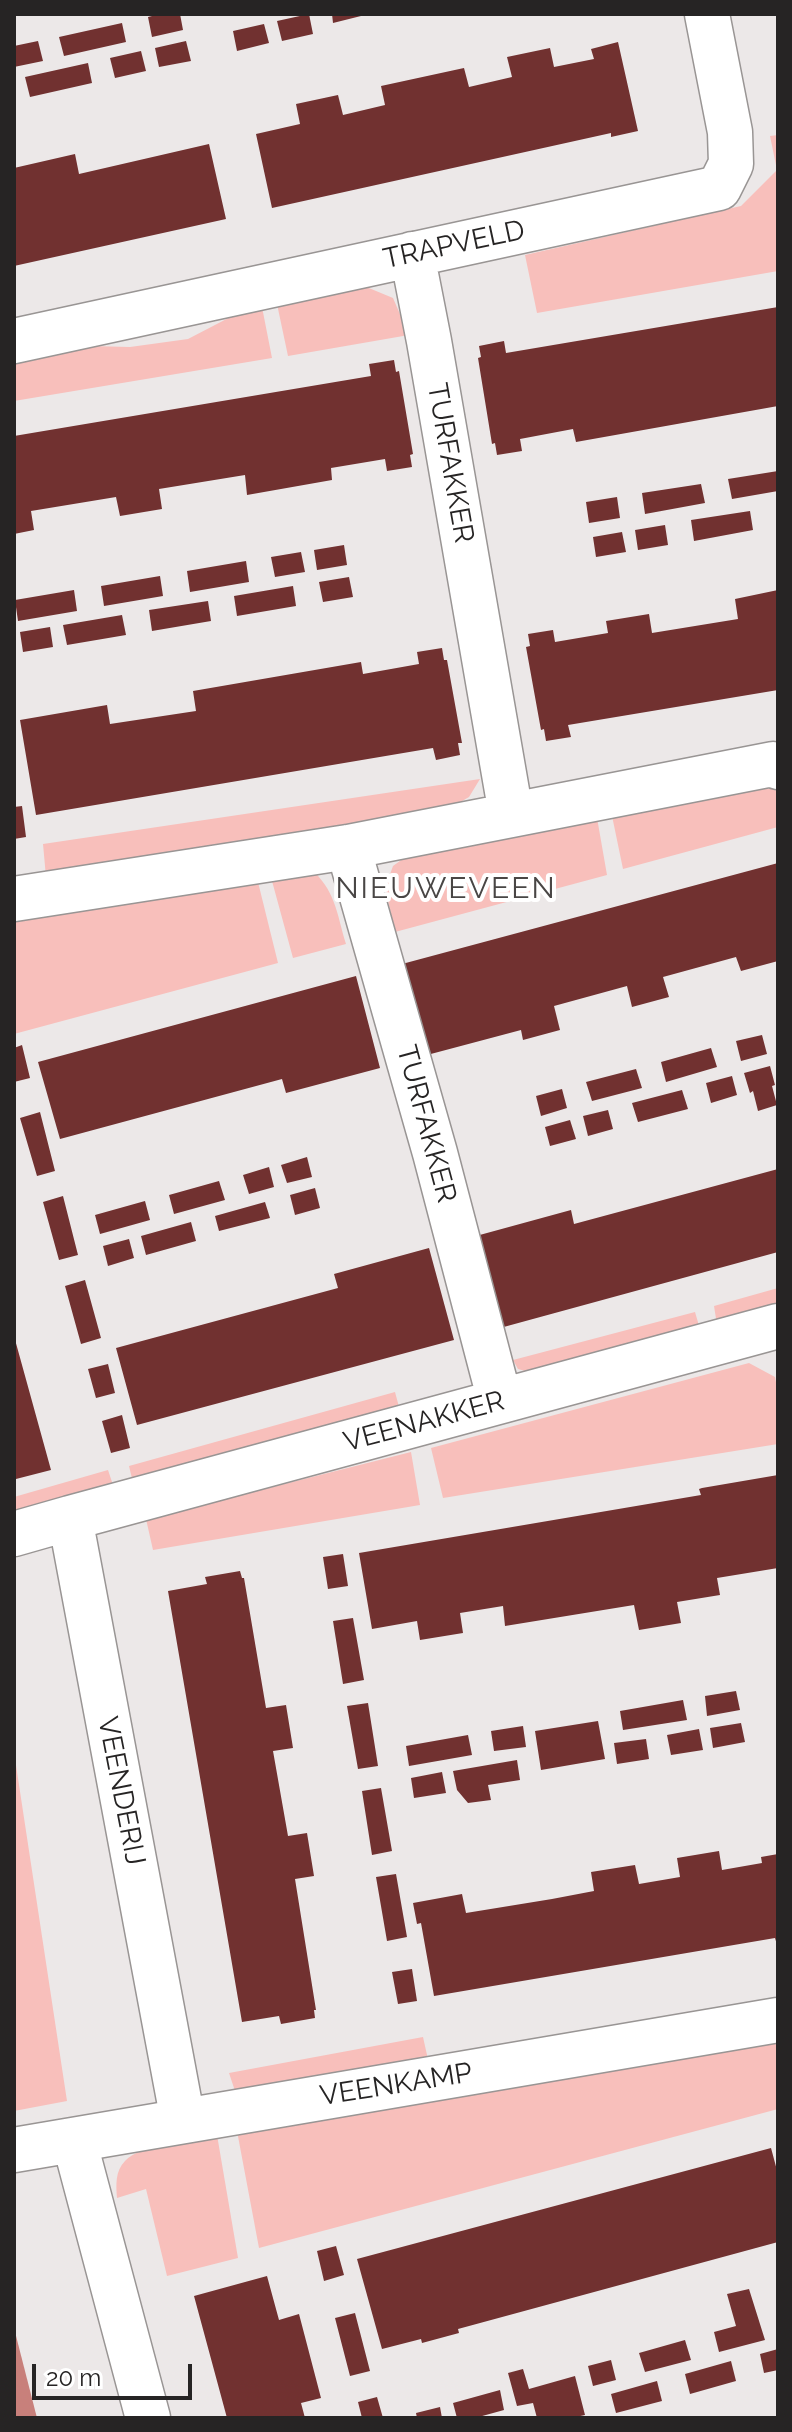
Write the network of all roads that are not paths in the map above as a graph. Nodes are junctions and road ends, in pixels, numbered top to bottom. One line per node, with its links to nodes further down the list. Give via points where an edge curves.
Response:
1 (707, 14): 2 (street, TRAPVELD, via 730,132 731,164 719,188)
2 (412, 254): 3 (street, TRAPVELD); 5 (street, TURFAKKER)
3 (14, 341)
4 (778, 767): 5 (street)
5 (511, 814): 6 (street)
6 (348, 847): 7 (street); 9 (street, TURFAKKER)
7 (14, 899)
8 (778, 1326): 9 (street, VEENAKKER)
9 (500, 1401): 10 (street, VEENAKKER)
10 (70, 1518): 11 (street); 13 (street, VEENDERIJ)
11 (14, 1534)
12 (778, 2020): 13 (street, VEENKAMP)
13 (183, 2121): 14 (street, VEENKAMP)
14 (74, 2140): 15 (street, VEENKAMP); 16 (street)
15 (14, 2150)
16 (148, 2418)

